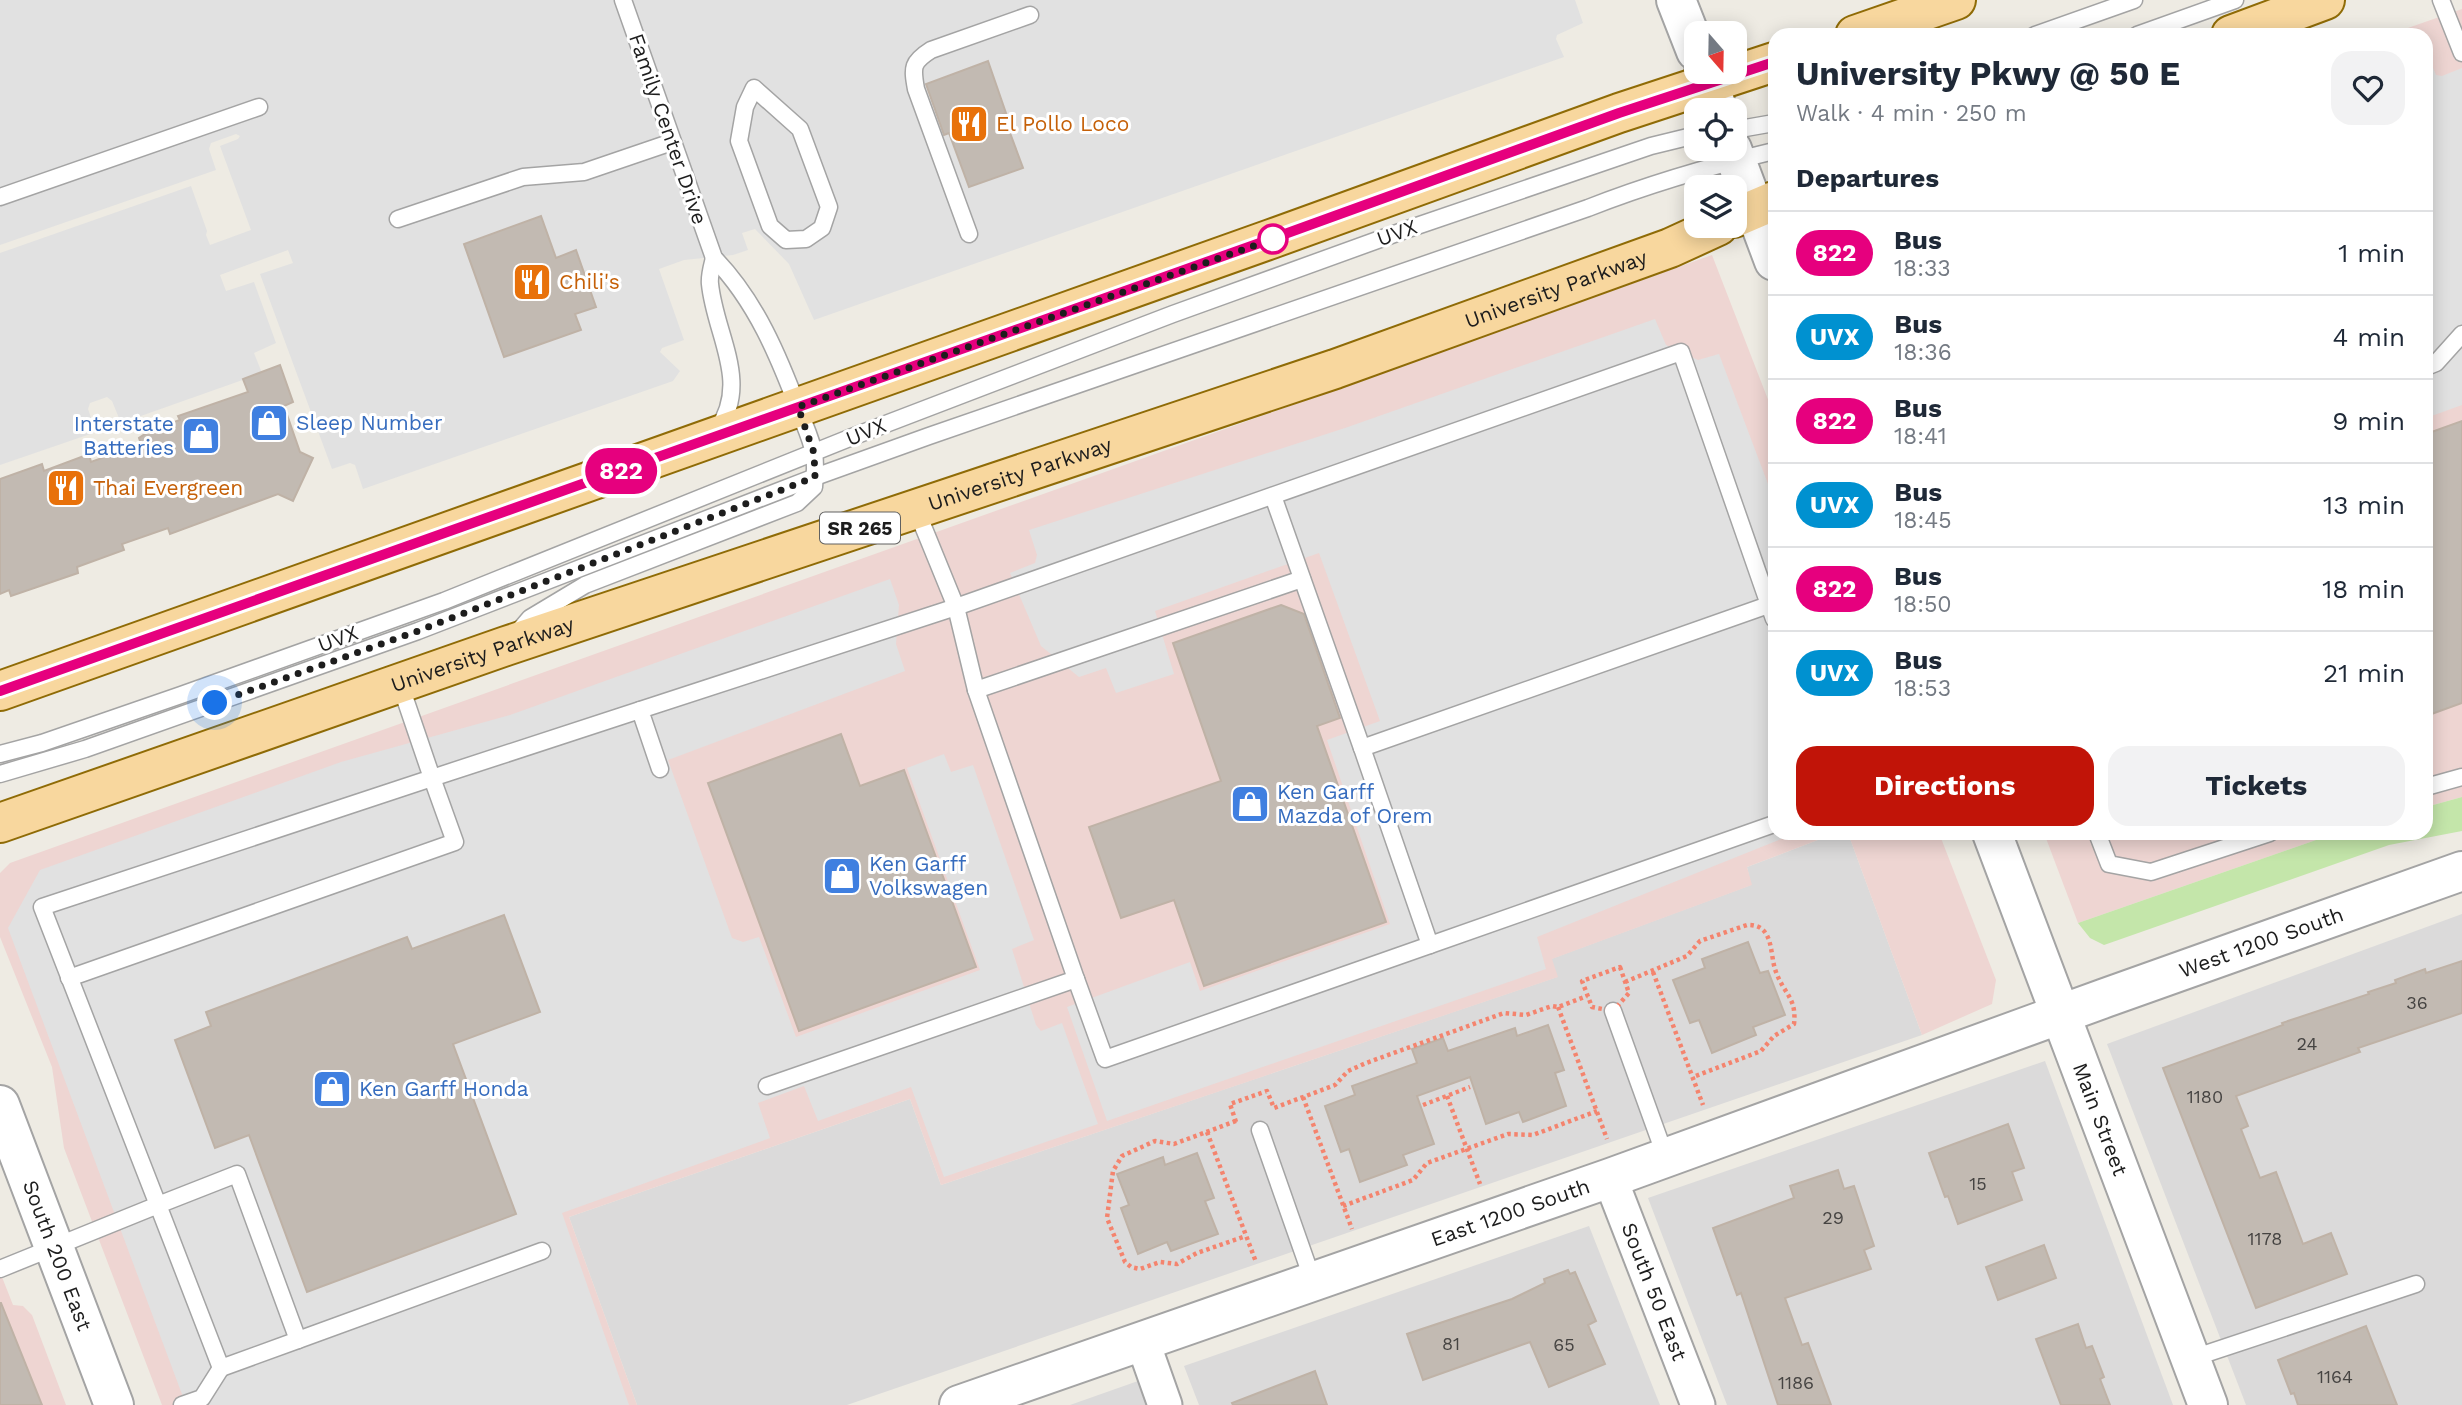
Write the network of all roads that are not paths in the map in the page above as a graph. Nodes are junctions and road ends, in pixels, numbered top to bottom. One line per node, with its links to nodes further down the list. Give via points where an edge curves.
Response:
1 (623, 0): 23 (lane, Family Center Drive)
2 (1676, 0): 9 (street)
3 (1956, 0): 10 (main road)
4 (2134, 0): 11 (lane)
5 (2235, 0): 12 (lane)
6 (2325, 0): 13 (main road)
7 (2441, 0): 14 (lane)
8 (1030, 15): 31 (lane, via 931,50 917,59 913,72)
9 (1684, 21)
10 (1875, 28)
11 (2055, 28)
12 (2157, 28)
13 (2250, 28)
14 (2462, 53)
15 (1768, 64): 16 (main road)
16 (1747, 69)
17 (1696, 84): 37 (main road)
18 (754, 88): 18 (lane, via 739,141 770,226 786,240 806,239 822,228 829,207 800,129)
19 (259, 107): 28 (lane)
20 (1768, 126): 22 (lane, UVX)
21 (1684, 138): 39 (lane, UVX, via 1382,238)
22 (1747, 139)
23 (672, 142): 30 (lane, via 584,172 523,177); 34 (lane, Family Center Drive)
24 (1747, 147): 25 (lane, UVX)
25 (1768, 149)
26 (1699, 161): 40 (lane, UVX, via 1588,208)
27 (1739, 161): 29 (street)
28 (0, 197)
29 (1754, 209): 33 (street)
30 (398, 219)
31 (969, 234)
32 (1692, 238): 42 (main road, University Parkway / SR 265, via 1335,369)
33 (1768, 245)
34 (714, 258): 37 (lane, via 755,311); 38 (lane, via 709,283 733,380 728,409)
35 (2462, 334): 36 (lane)
36 (2433, 364)
37 (798, 407): 38 (main road); 39 (lane)
38 (710, 440): 50 (main road)
39 (814, 453): 40 (lane); 53 (lane, UVX, via 444,601)
40 (815, 477): 47 (lane, via 814,487 797,503 567,595 530,618); 55 (lane, UVX, via 418,631)
41 (1273, 496): 43 (lane); 44 (lane, via 1681,352); 45 (lane)
42 (916, 509): 45 (lane); 47 (main road, University Parkway / SR 265)
43 (1302, 579): 49 (lane); 52 (lane)
44 (1768, 595)
45 (956, 607): 49 (lane); 51 (lane)
46 (1768, 611): 52 (lane)
47 (506, 646): 48 (main road, University Parkway / SR 265)
48 (400, 684): 57 (lane); 59 (main road, University Parkway / SR 265)
49 (976, 690): 67 (lane)
50 (0, 691)
51 (640, 710): 54 (lane); 57 (lane)
52 (1362, 748): 65 (lane)
53 (0, 754)
54 (660, 769)
55 (0, 774)
56 (2462, 777): 58 (lane)
57 (432, 778): 66 (lane, via 455,842); 66 (lane, via 42,907)
58 (2433, 785)
59 (0, 823)
60 (1768, 826): 65 (lane)
61 (1995, 840): 69 (street, Main Street)
62 (2100, 840): 63 (lane, via 2109,864 2151,872)
63 (2249, 840)
64 (2462, 871): 69 (street, West 1200 South)
65 (1430, 945): 67 (lane, via 1105,1059)
66 (69, 978): 75 (lane)
67 (1076, 979): 70 (lane)
68 (1613, 1011): 73 (lane)
69 (2060, 1014): 73 (street, East 1200 South); 83 (street, Main Street)
70 (767, 1086)
71 (0, 1105): 76 (street, South 200 East)
72 (1260, 1130): 79 (lane)
73 (1665, 1158): 74 (street, East 1200 South)
74 (1610, 1178): 79 (street, East 1200 South); 89 (street, South 50 East)
75 (158, 1205): 76 (lane); 81 (lane, via 237,1174); 84 (lane)
76 (53, 1248): 78 (lane); 85 (street, South 200 East)
77 (542, 1251): 81 (lane)
78 (0, 1269)
79 (1313, 1281): 82 (street, East 1200 South)
80 (2416, 1284): 83 (lane)
81 (298, 1340): 84 (lane)
82 (1142, 1340): 87 (street, East 1200 South); 88 (street)
83 (2190, 1359): 90 (street, Main Street)
84 (221, 1368): 86 (lane, via 202,1398)
85 (114, 1405)
86 (182, 1405)
87 (959, 1405)
88 (1166, 1405)
89 (1698, 1405)
90 (2208, 1405)

